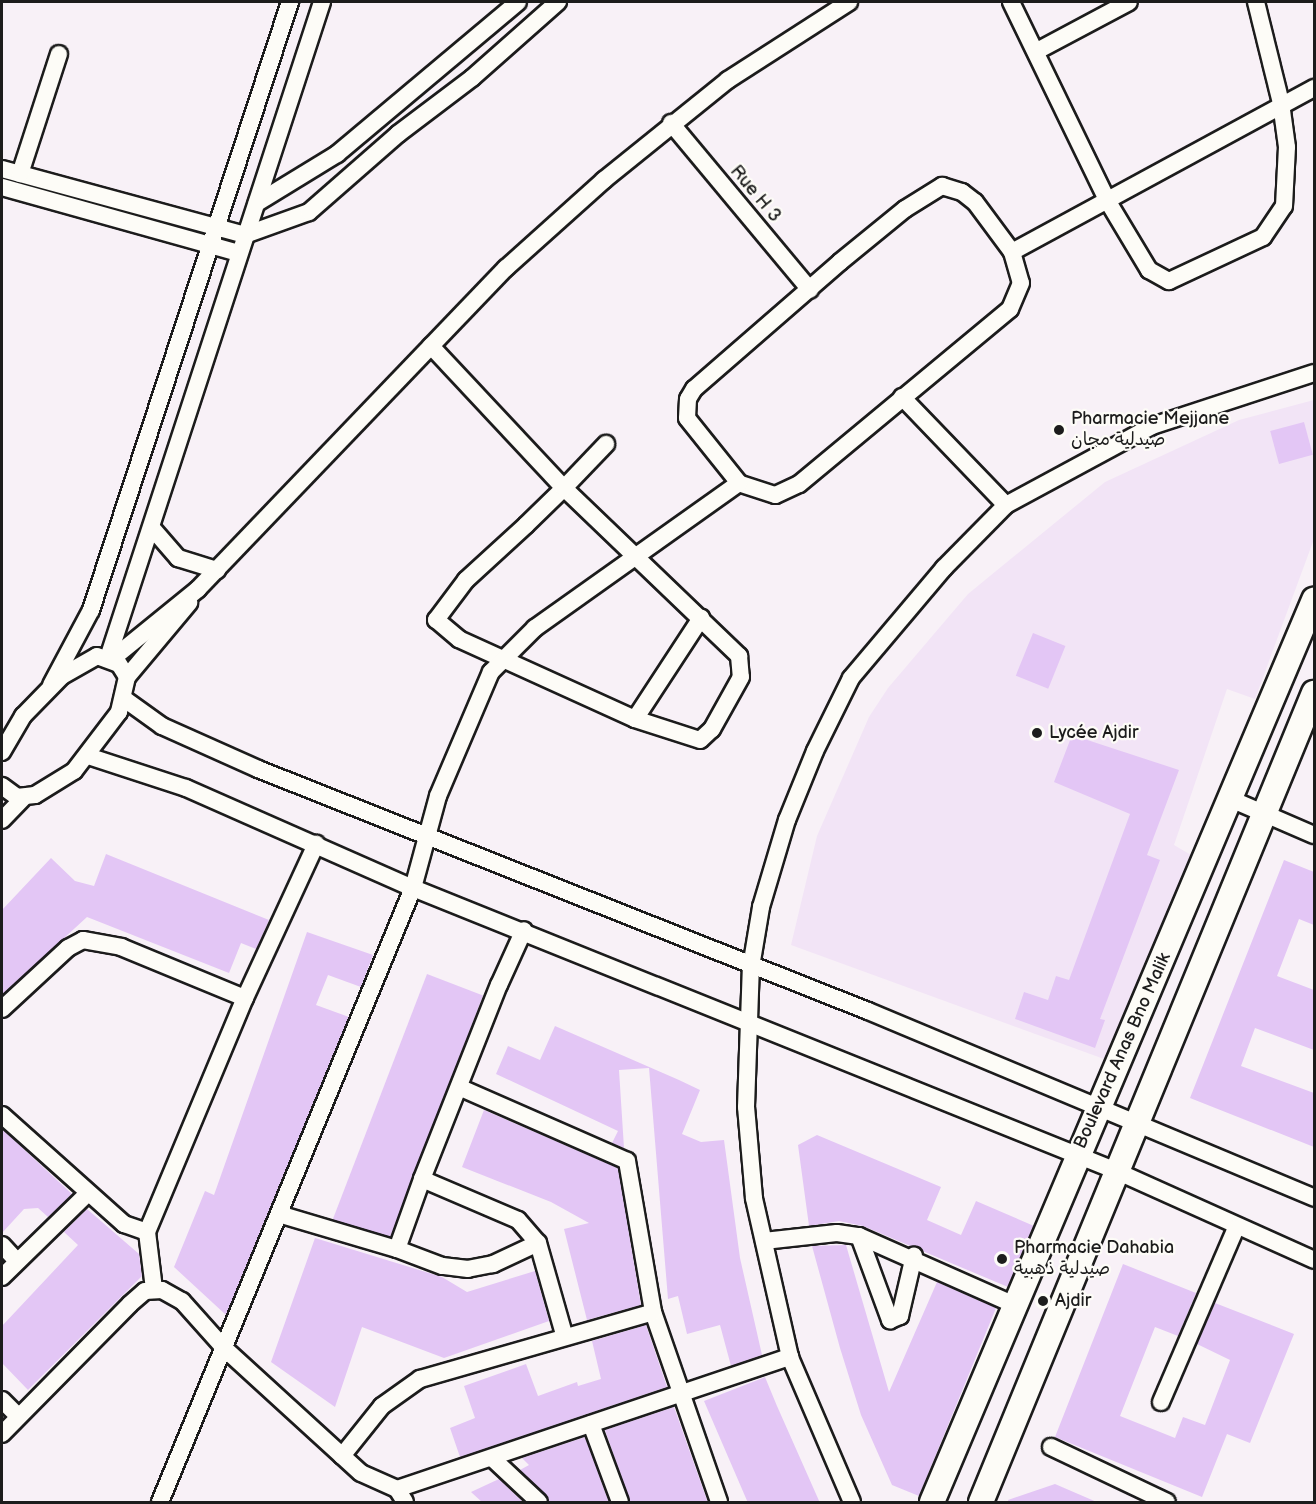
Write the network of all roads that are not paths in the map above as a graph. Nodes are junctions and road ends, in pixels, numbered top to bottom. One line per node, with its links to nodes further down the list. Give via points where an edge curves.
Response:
1 (290, 2): 19 (street)
2 (322, 2): 18 (street)
3 (518, 2): 18 (street, via 337,154)
4 (558, 2): 20 (street, via 309,212)
5 (849, 2): 13 (street)
6 (1011, 2): 9 (street)
7 (1129, 2): 9 (street)
8 (1256, 2): 12 (street)
9 (1037, 51): 17 (street)
10 (59, 54): 15 (street)
11 (1314, 88): 12 (street)
12 (1281, 103): 17 (street); 17 (street, via 1287,147 1284,206 1263,237 1177,279 1162,280 1149,270)
13 (671, 123): 24 (street, Rue H 3); 25 (street, via 506,268)
14 (2, 169): 15 (street)
15 (20, 174): 19 (street)
16 (2, 187): 21 (street)
17 (1107, 200): 22 (street)
18 (257, 203): 20 (street)
19 (216, 227): 20 (street); 21 (street)
20 (245, 235): 23 (street)
21 (209, 245): 23 (street); 41 (street, via 91,610)
22 (1012, 252): 24 (street, via 975,202 962,192 942,186 905,209); 27 (street, via 1021,283 1010,309)
23 (239, 253): 32 (street)
24 (810, 290): 29 (street, via 705,378 688,399 687,418)
25 (431, 346): 30 (street); 34 (street)
26 (1314, 373): 31 (street, via 1152,426)
27 (902, 397): 29 (street, via 786,491 764,495); 31 (street)
28 (606, 444): 30 (street)
29 (739, 483): 33 (street)
30 (564, 488): 33 (street); 38 (street, via 437,614 439,626 449,633)
31 (1006, 505): 58 (street, via 936,577 851,678 787,820 761,907)
32 (152, 528): 34 (street, via 178,558); 39 (street)
33 (636, 558): 37 (street); 38 (street, via 535,628)
34 (217, 570): 35 (street)
35 (198, 589): 39 (street); 40 (street)
36 (1314, 600): 50 (street, Boulevard Anas Bno Malik)
37 (701, 618): 44 (street); 44 (street, via 732,645 742,666 741,677 712,729 694,740)
38 (504, 657): 44 (street); 54 (street, via 491,672 463,731)
39 (110, 658): 40 (street); 41 (street, via 89,659)
40 (127, 677): 43 (street)
41 (51, 686): 45 (street)
42 (1314, 693): 51 (street, Boulevard Anas Bno Malik)
43 (123, 698): 47 (street, via 119,712); 54 (street, via 162,726 204,746)
44 (635, 719)
45 (9, 726): 46 (street)
46 (2, 752)
47 (88, 756): 49 (street, via 63,780); 55 (street, via 186,788)
48 (2, 786): 49 (street)
49 (24, 797): 52 (street)
50 (1233, 800): 51 (street); 63 (street, Boulevard Anas Bno Malik)
51 (1264, 814): 53 (street); 65 (street, Boulevard Anas Bno Malik)
52 (2, 820)
53 (1314, 836)
54 (427, 838): 56 (street); 58 (street)
55 (316, 844): 56 (street); 59 (street)
56 (413, 888): 57 (street); 71 (street)
57 (524, 930): 61 (street); 62 (street)
58 (751, 967): 61 (street); 63 (street)
59 (245, 998): 60 (street, via 121,947 83,940 68,948); 73 (street)
60 (2, 1009)
61 (748, 1021): 66 (street); 75 (street, via 748,1148)
62 (461, 1088): 68 (street); 85 (street, via 627,1161)
63 (1098, 1109): 65 (street); 66 (street, Boulevard Anas Bno Malik)
64 (2, 1115): 69 (street)
65 (1135, 1124): 67 (street, Boulevard Anas Bno Malik, via 1128,1150); 70 (street)
66 (1077, 1154): 67 (street); 84 (street, Boulevard Anas Bno Malik)
67 (1114, 1170): 72 (street); 105 (street, Boulevard Anas Bno Malik)
68 (422, 1179): 76 (street, via 518,1220); 78 (street)
69 (87, 1194): 73 (street, via 131,1229); 81 (street)
70 (1314, 1198)
71 (282, 1215): 78 (street); 87 (street)
72 (1236, 1228): 80 (street); 91 (street)
73 (147, 1232): 83 (street)
74 (859, 1236): 75 (street, via 837,1233); 79 (street); 79 (street, via 890,1320 900,1316)
75 (764, 1241): 88 (street)
76 (538, 1243): 78 (street, via 494,1264 468,1269 442,1266); 86 (street)
77 (2, 1245): 81 (street)
78 (397, 1249)
79 (914, 1256): 84 (street)
80 (1314, 1260)
81 (17, 1261): 82 (street)
82 (2, 1277)
83 (154, 1289): 87 (street, via 182,1301); 92 (street, via 130,1304)
84 (1015, 1305): 104 (street, Boulevard Anas Bno Malik)
85 (652, 1312): 86 (street); 89 (street)
86 (564, 1334): 96 (street, via 420,1379 381,1406)
87 (224, 1348): 96 (street); 99 (street)
88 (790, 1357): 89 (street); 103 (street)
89 (682, 1394): 93 (street); 102 (street)
90 (2, 1400): 92 (street)
91 (1161, 1401)
92 (18, 1416): 94 (street)
93 (591, 1424): 97 (street); 101 (street)
94 (2, 1434)
95 (1051, 1447): 106 (street)
96 (342, 1456): 98 (street, via 361,1473)
97 (492, 1458): 98 (street); 100 (street)
98 (401, 1496)
99 (160, 1503)
100 (539, 1503)
101 (620, 1503)
102 (719, 1503)
103 (852, 1503)
104 (932, 1503)
105 (981, 1503)
106 (1167, 1503)

